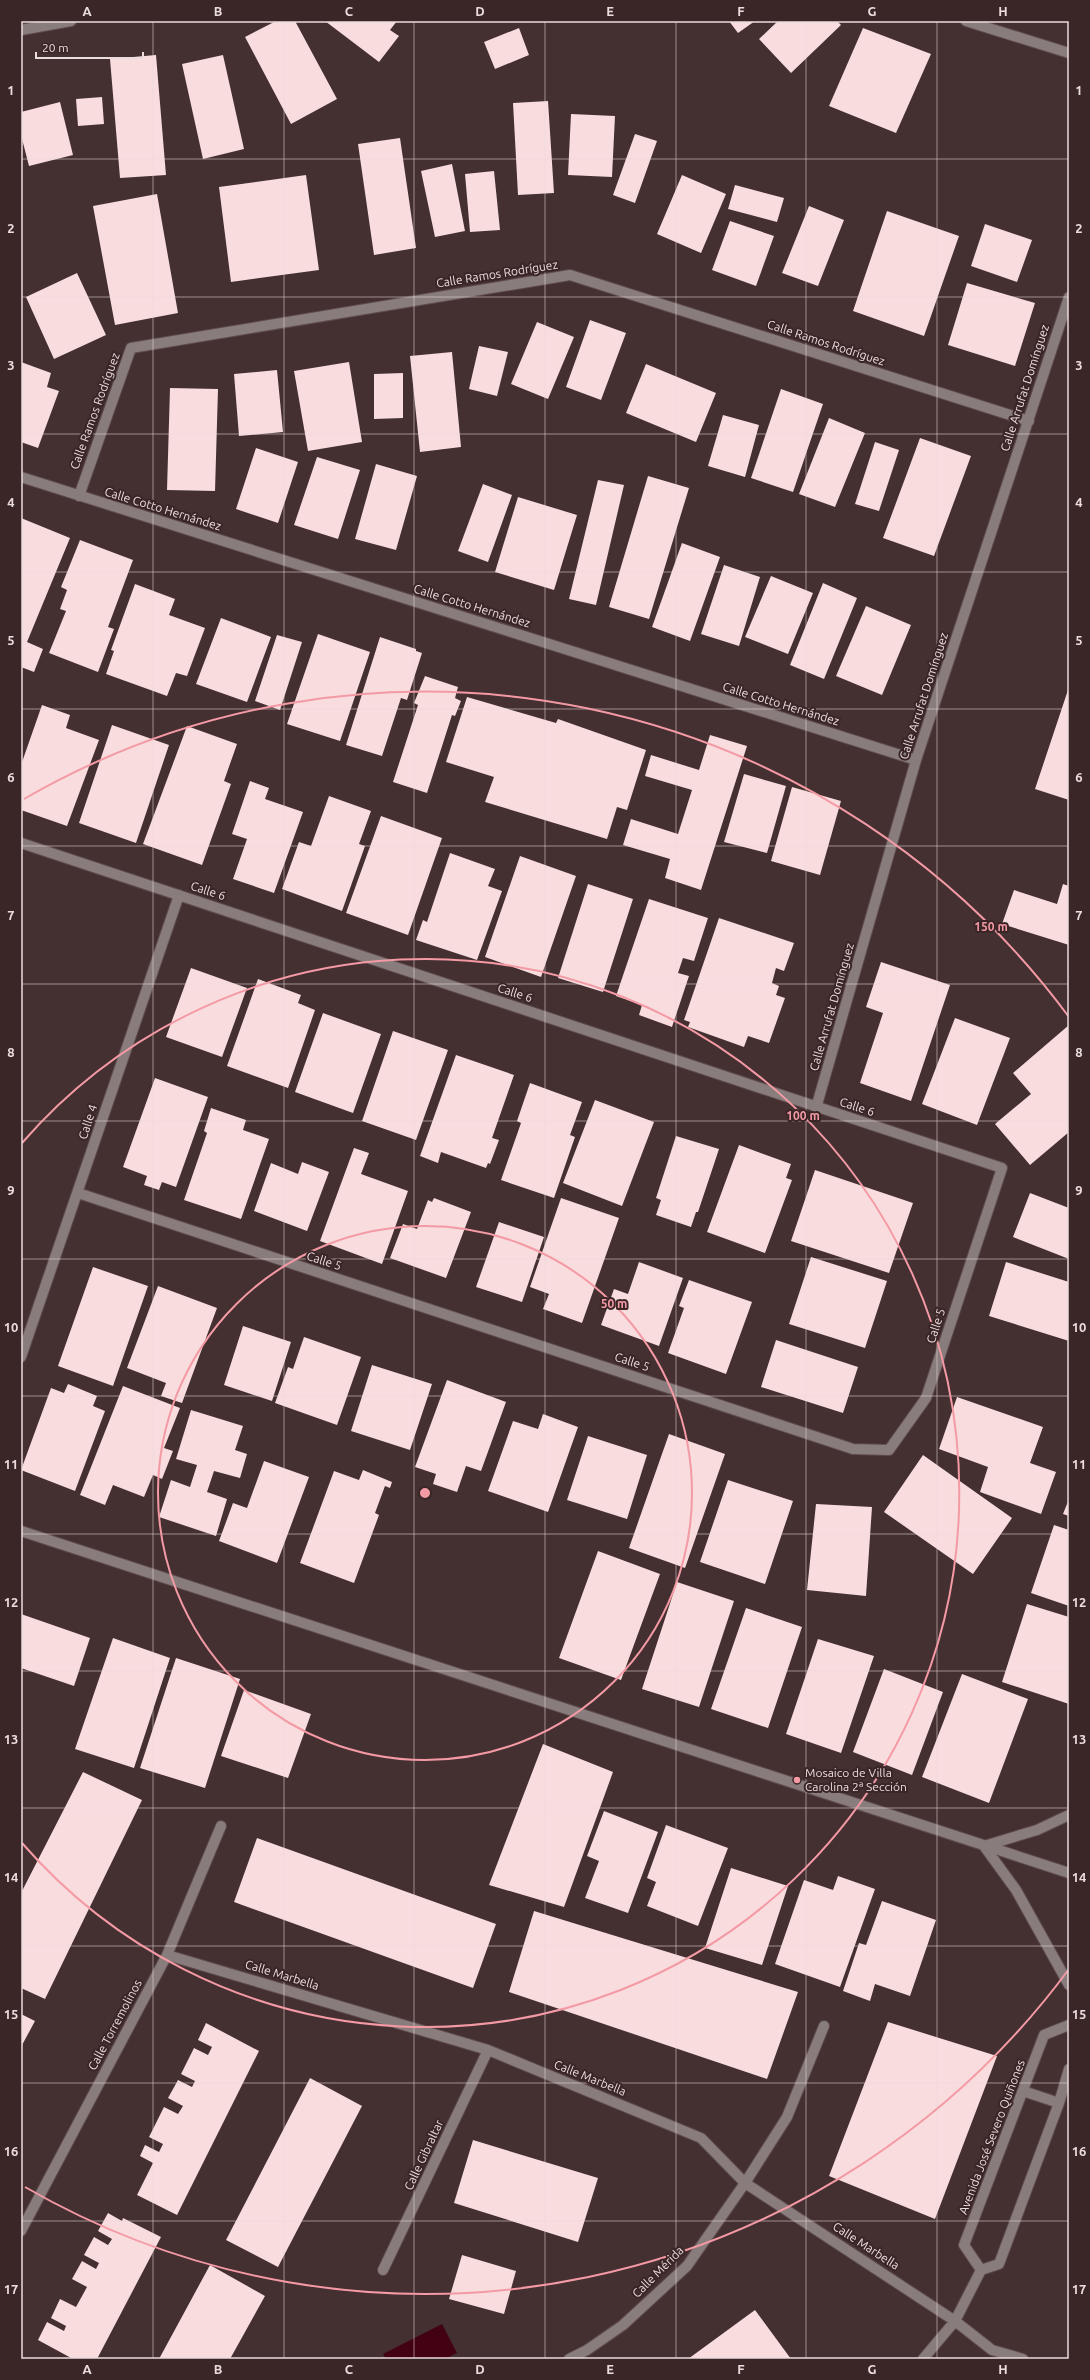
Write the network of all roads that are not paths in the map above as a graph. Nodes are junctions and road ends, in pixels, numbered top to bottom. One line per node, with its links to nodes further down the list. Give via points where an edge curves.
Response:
1 (71, 21): 3 (street)
2 (966, 21): 4 (street)
3 (21, 30)
4 (1069, 53)
5 (1069, 297): 6 (street, Calle Arrufat Domínguez)
6 (1029, 421): 8 (street, Calle Ramos Rodríguez, via 570,276 131,348); 9 (street, Calle Arrufat Domínguez)
7 (21, 477): 8 (street, Calle Cotto Hernández)
8 (79, 496): 9 (street, Calle Cotto Hernández)
9 (916, 760): 12 (street, Calle Arrufat Domínguez)
10 (21, 843): 11 (street, Calle 6)
11 (179, 895): 12 (street, Calle 6); 14 (street, Calle 4)
12 (816, 1108): 13 (street, Calle 6)
13 (1002, 1168): 14 (street, Calle 5, via 926,1398 888,1450 853,1449)
14 (78, 1193): 15 (street, Calle 4)
15 (21, 1357)
16 (21, 1531): 19 (street)
17 (1069, 1815): 19 (street, via 1037,1830)
18 (221, 1826): 21 (street, Calle Torremolinos)
19 (984, 1846): 20 (street); 22 (street, via 1016,1890)
20 (1069, 1873)
21 (167, 1955): 25 (street, Calle Marbella); 30 (street, Calle Torremolinos)
22 (1069, 1985)
23 (1069, 2025): 27 (street, Avenida José Severo Quiñones, via 1044,2034)
24 (824, 2026): 29 (street, Calle Mérida, via 787,2117)
25 (488, 2050): 29 (street, Calle Marbella, via 701,2138); 31 (street, Calle Gibraltar)
26 (1069, 2069): 28 (street)
27 (1024, 2090): 28 (street); 32 (street, Avenida José Severo Quiñones, via 964,2245)
28 (1059, 2103): 32 (street, via 1000,2264)
29 (745, 2183): 33 (street, Calle Marbella); 35 (street, Calle Mérida, via 686,2266 623,2325)
30 (21, 2231)
31 (383, 2270)
32 (981, 2270): 33 (street)
33 (955, 2321): 34 (street); 36 (street)
34 (994, 2354): 37 (street)
35 (569, 2359)
36 (923, 2359)
37 (1023, 2359)

